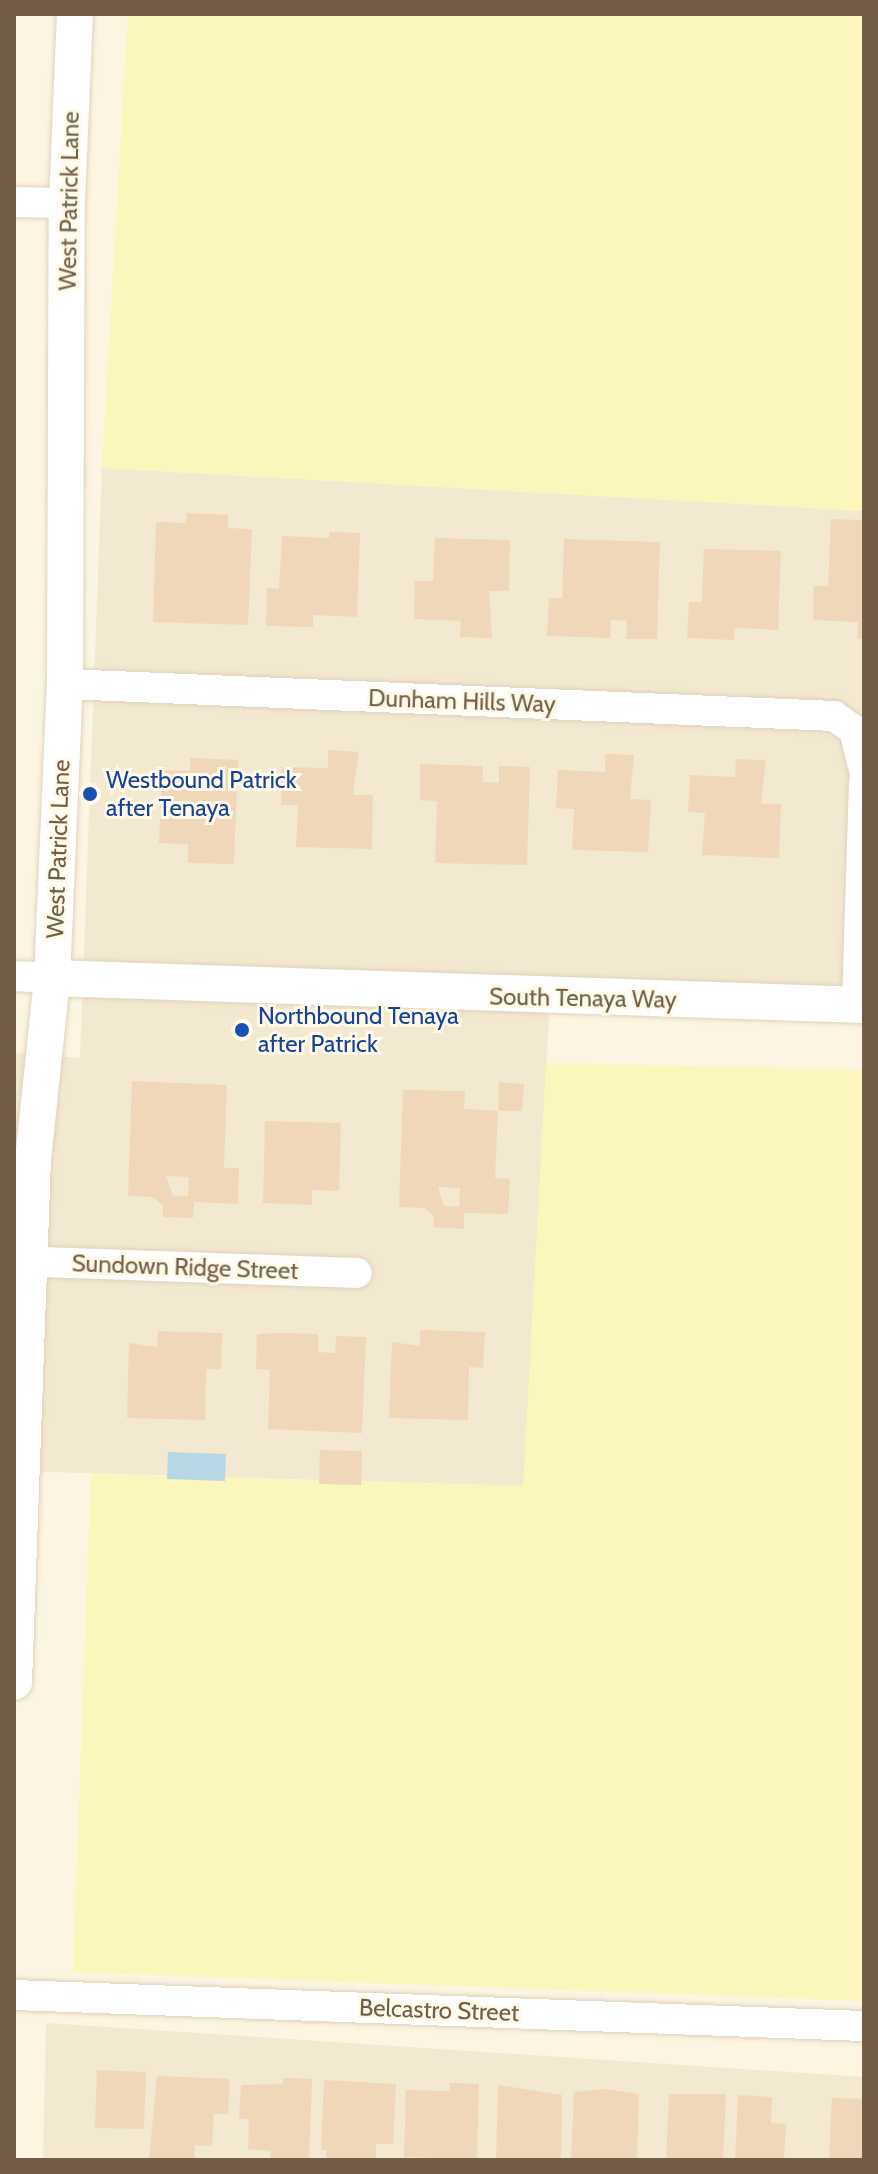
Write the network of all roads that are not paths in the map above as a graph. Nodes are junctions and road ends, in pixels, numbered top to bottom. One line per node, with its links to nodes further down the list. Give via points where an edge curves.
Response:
1 (75, 14): 3 (street, West Patrick Lane)
2 (14, 202): 3 (street)
3 (67, 203): 4 (street, West Patrick Lane)
4 (65, 684): 5 (street, Dunham Hills Way, via 834,716 854,730); 8 (street, West Patrick Lane)
5 (864, 770)
6 (864, 782): 9 (street)
7 (14, 976): 8 (street, South Tenaya Way)
8 (52, 978): 9 (street, South Tenaya Way); 10 (street, West Patrick Lane)
9 (860, 1005)
10 (22, 1262): 11 (street, Sundown Ridge Street); 12 (street, West Patrick Lane)
11 (357, 1273)
12 (14, 1682)
13 (14, 1995): 14 (street, Belcastro Street)
14 (864, 2026)

